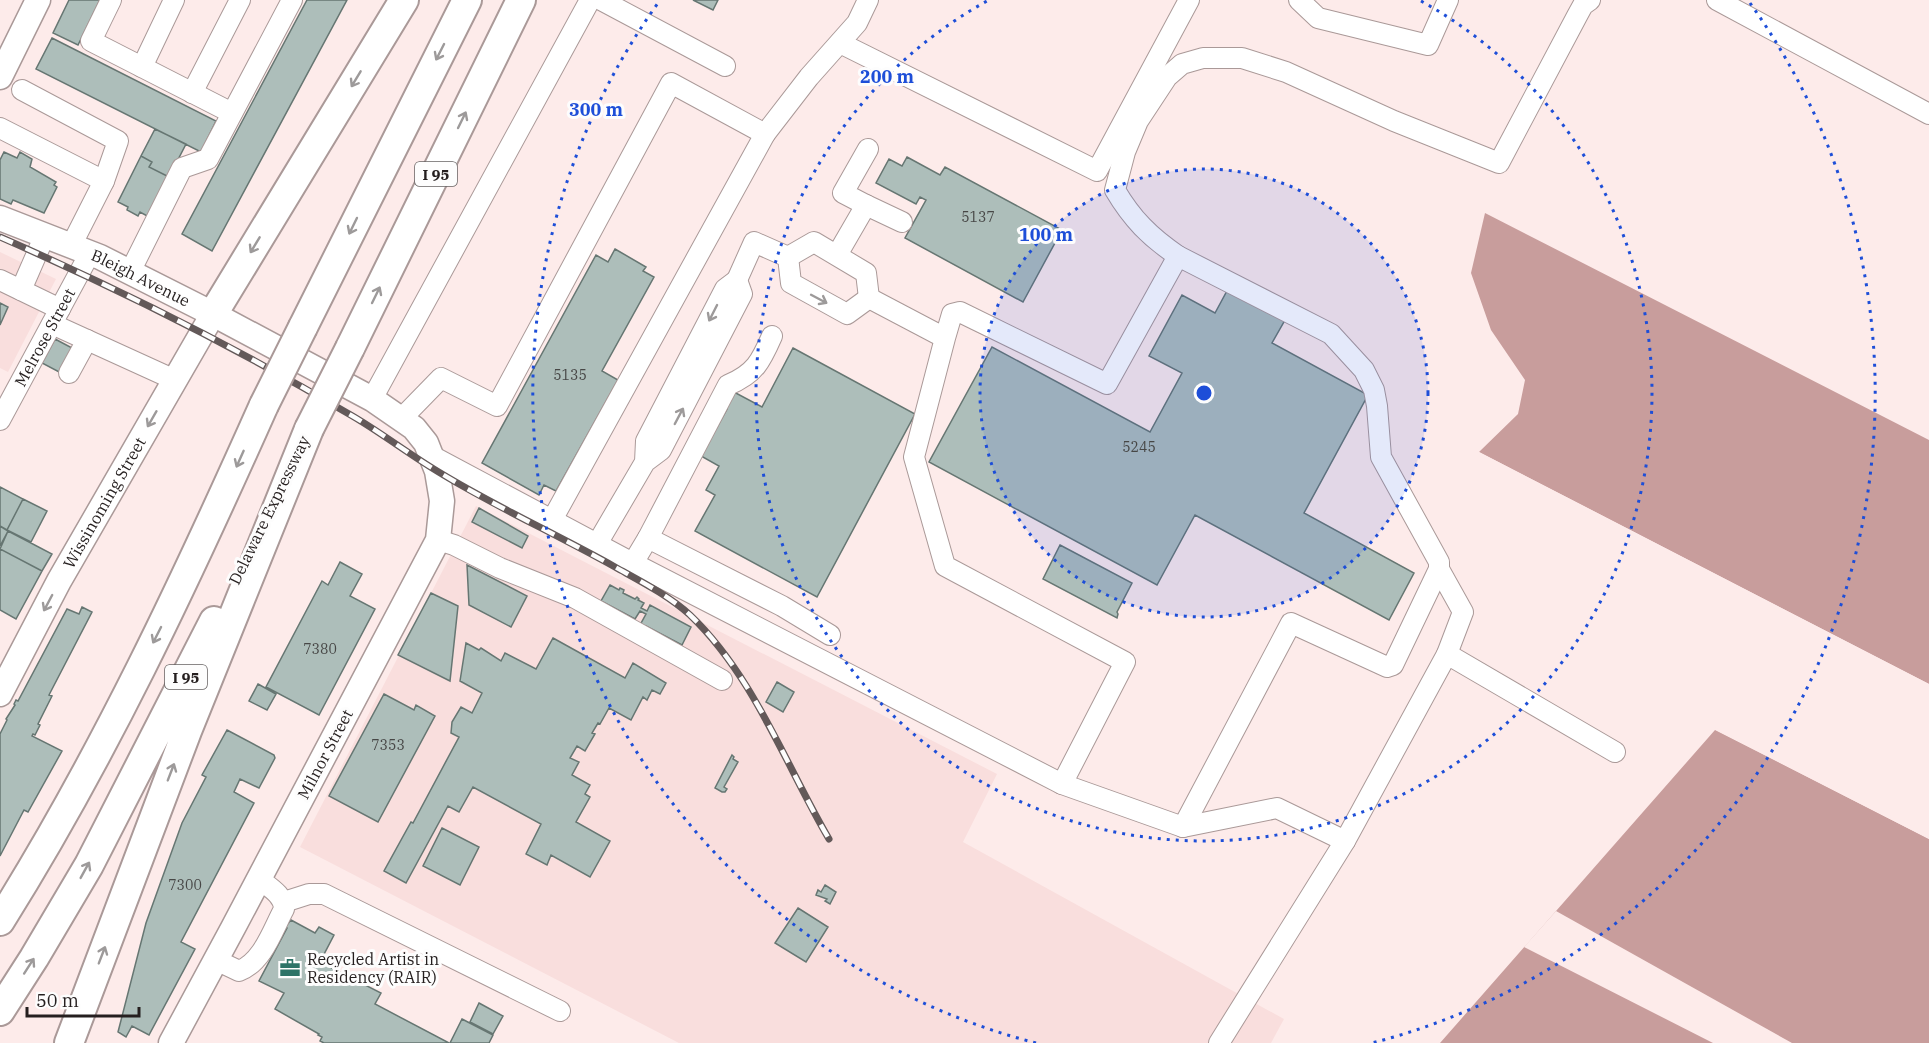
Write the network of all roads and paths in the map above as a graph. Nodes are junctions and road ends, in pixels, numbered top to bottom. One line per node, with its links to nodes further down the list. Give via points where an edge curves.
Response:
1 (38, 0): 20 (main road)
2 (111, 0): 19 (street, via 91,41)
3 (174, 0): 19 (street)
4 (240, 0): 22 (street)
5 (292, 0): 23 (street)
6 (404, 0): 41 (highway, one-way to 41)
7 (466, 0): 69 (highway, I 95, one-way to 69, bridge, via 264,405 192,566 86,775)
8 (521, 0): 51 (highway, Delaware Expressway / I 95, one-way to 8, bridge)
9 (590, 0): 48 (street)
10 (868, 0): 17 (street, via 857,23)
11 (1189, 0): 17 (street, via 1097,171)
12 (1299, 0): 13 (street, via 1318,18 1428,45)
13 (1448, 0)
14 (1590, 0): 35 (street, via 1583,5 1499,164 1286,72 1242,58 1203,58 1182,64 1167,77 1138,121 1115,190 1154,240)
15 (1717, 0): 24 (street)
16 (610, 2): 18 (street)
17 (840, 43): 26 (street)
18 (725, 66)
19 (142, 67): 22 (street)
20 (0, 77)
21 (22, 90): 28 (street, Melrose Street, via 118,141)
22 (192, 93): 23 (street)
23 (232, 113): 37 (street, via 208,159 182,168)
24 (1929, 114)
25 (0, 128): 28 (street)
26 (765, 134): 49 (street, via 671,83 497,406 441,378); 53 (street)
27 (868, 149): 29 (street, via 843,193)
28 (104, 181): 33 (street, Melrose Street)
29 (866, 205): 31 (street); 34 (street)
30 (0, 218): 32 (main road, Bleigh Avenue)
31 (902, 222)
32 (45, 235): 33 (main road, Bleigh Avenue); 39 (street)
33 (80, 250): 37 (main road, Bleigh Avenue); 42 (street, Melrose Street)
34 (837, 255): 36 (street, via 814,242); 40 (street, via 866,273)
35 (1178, 256): 44 (street, via 1107,384 960,312 952,314); 58 (street, via 1331,334 1364,370 1374,390 1381,456 1439,562)
36 (788, 257): 40 (street, one-way to 40, via 790,283 847,314); 56 (street, via 754,242 737,280 742,294 661,450 645,462)
37 (130, 272): 41 (main road, Bleigh Avenue)
38 (0, 280): 39 (street)
39 (21, 290): 42 (street)
40 (869, 298): 44 (street)
41 (213, 314): 47 (main road, Wissinoming Street); 48 (main road, Bleigh Avenue)
42 (56, 316): 45 (street); 50 (street, Melrose Street)
43 (772, 336): 54 (street, via 760,363 744,378 728,385)
44 (945, 338): 64 (street, via 914,457 945,566 1125,662)
45 (87, 340): 46 (street); 47 (street)
46 (69, 373)
47 (175, 380): 62 (main road, Wissinoming Street, one-way to 62, via 59,581)
48 (372, 399): 49 (main road)
49 (401, 419): 52 (main road, via 418,431)
50 (0, 420)
51 (309, 429): 71 (highway, Delaware Expressway / I 95, one-way to 51, via 89,865); 73 (highway, one-way to 51, via 167,782)
52 (432, 456): 53 (street); 55 (main road, Milnor Street, via 442,501)
53 (558, 523): 56 (street)
54 (648, 538): 57 (street); 59 (street, via 782,606)
55 (438, 540): 61 (street, via 575,598); 67 (main road, Milnor Street)
56 (597, 544): 57 (street)
57 (633, 563): 64 (street)
58 (1439, 569): 60 (street, via 1463,612); 65 (street, via 1393,665 1387,667 1291,623)
59 (830, 635)
60 (1447, 654): 63 (street); 66 (street)
61 (722, 680)
62 (0, 694)
63 (1615, 752)
64 (1062, 784): 65 (street)
65 (1183, 827): 66 (street, via 1278,808)
66 (1345, 841): 75 (street)
67 (259, 879): 68 (street); 70 (main road, Milnor Street)
68 (284, 902): 70 (street, via 284,909 249,967 239,970); 72 (street, via 324,894)
69 (0, 921)
70 (216, 960): 74 (main road, Milnor Street)
71 (0, 1011)
72 (560, 1011)
73 (71, 1038)
74 (171, 1043)
75 (1220, 1043)

